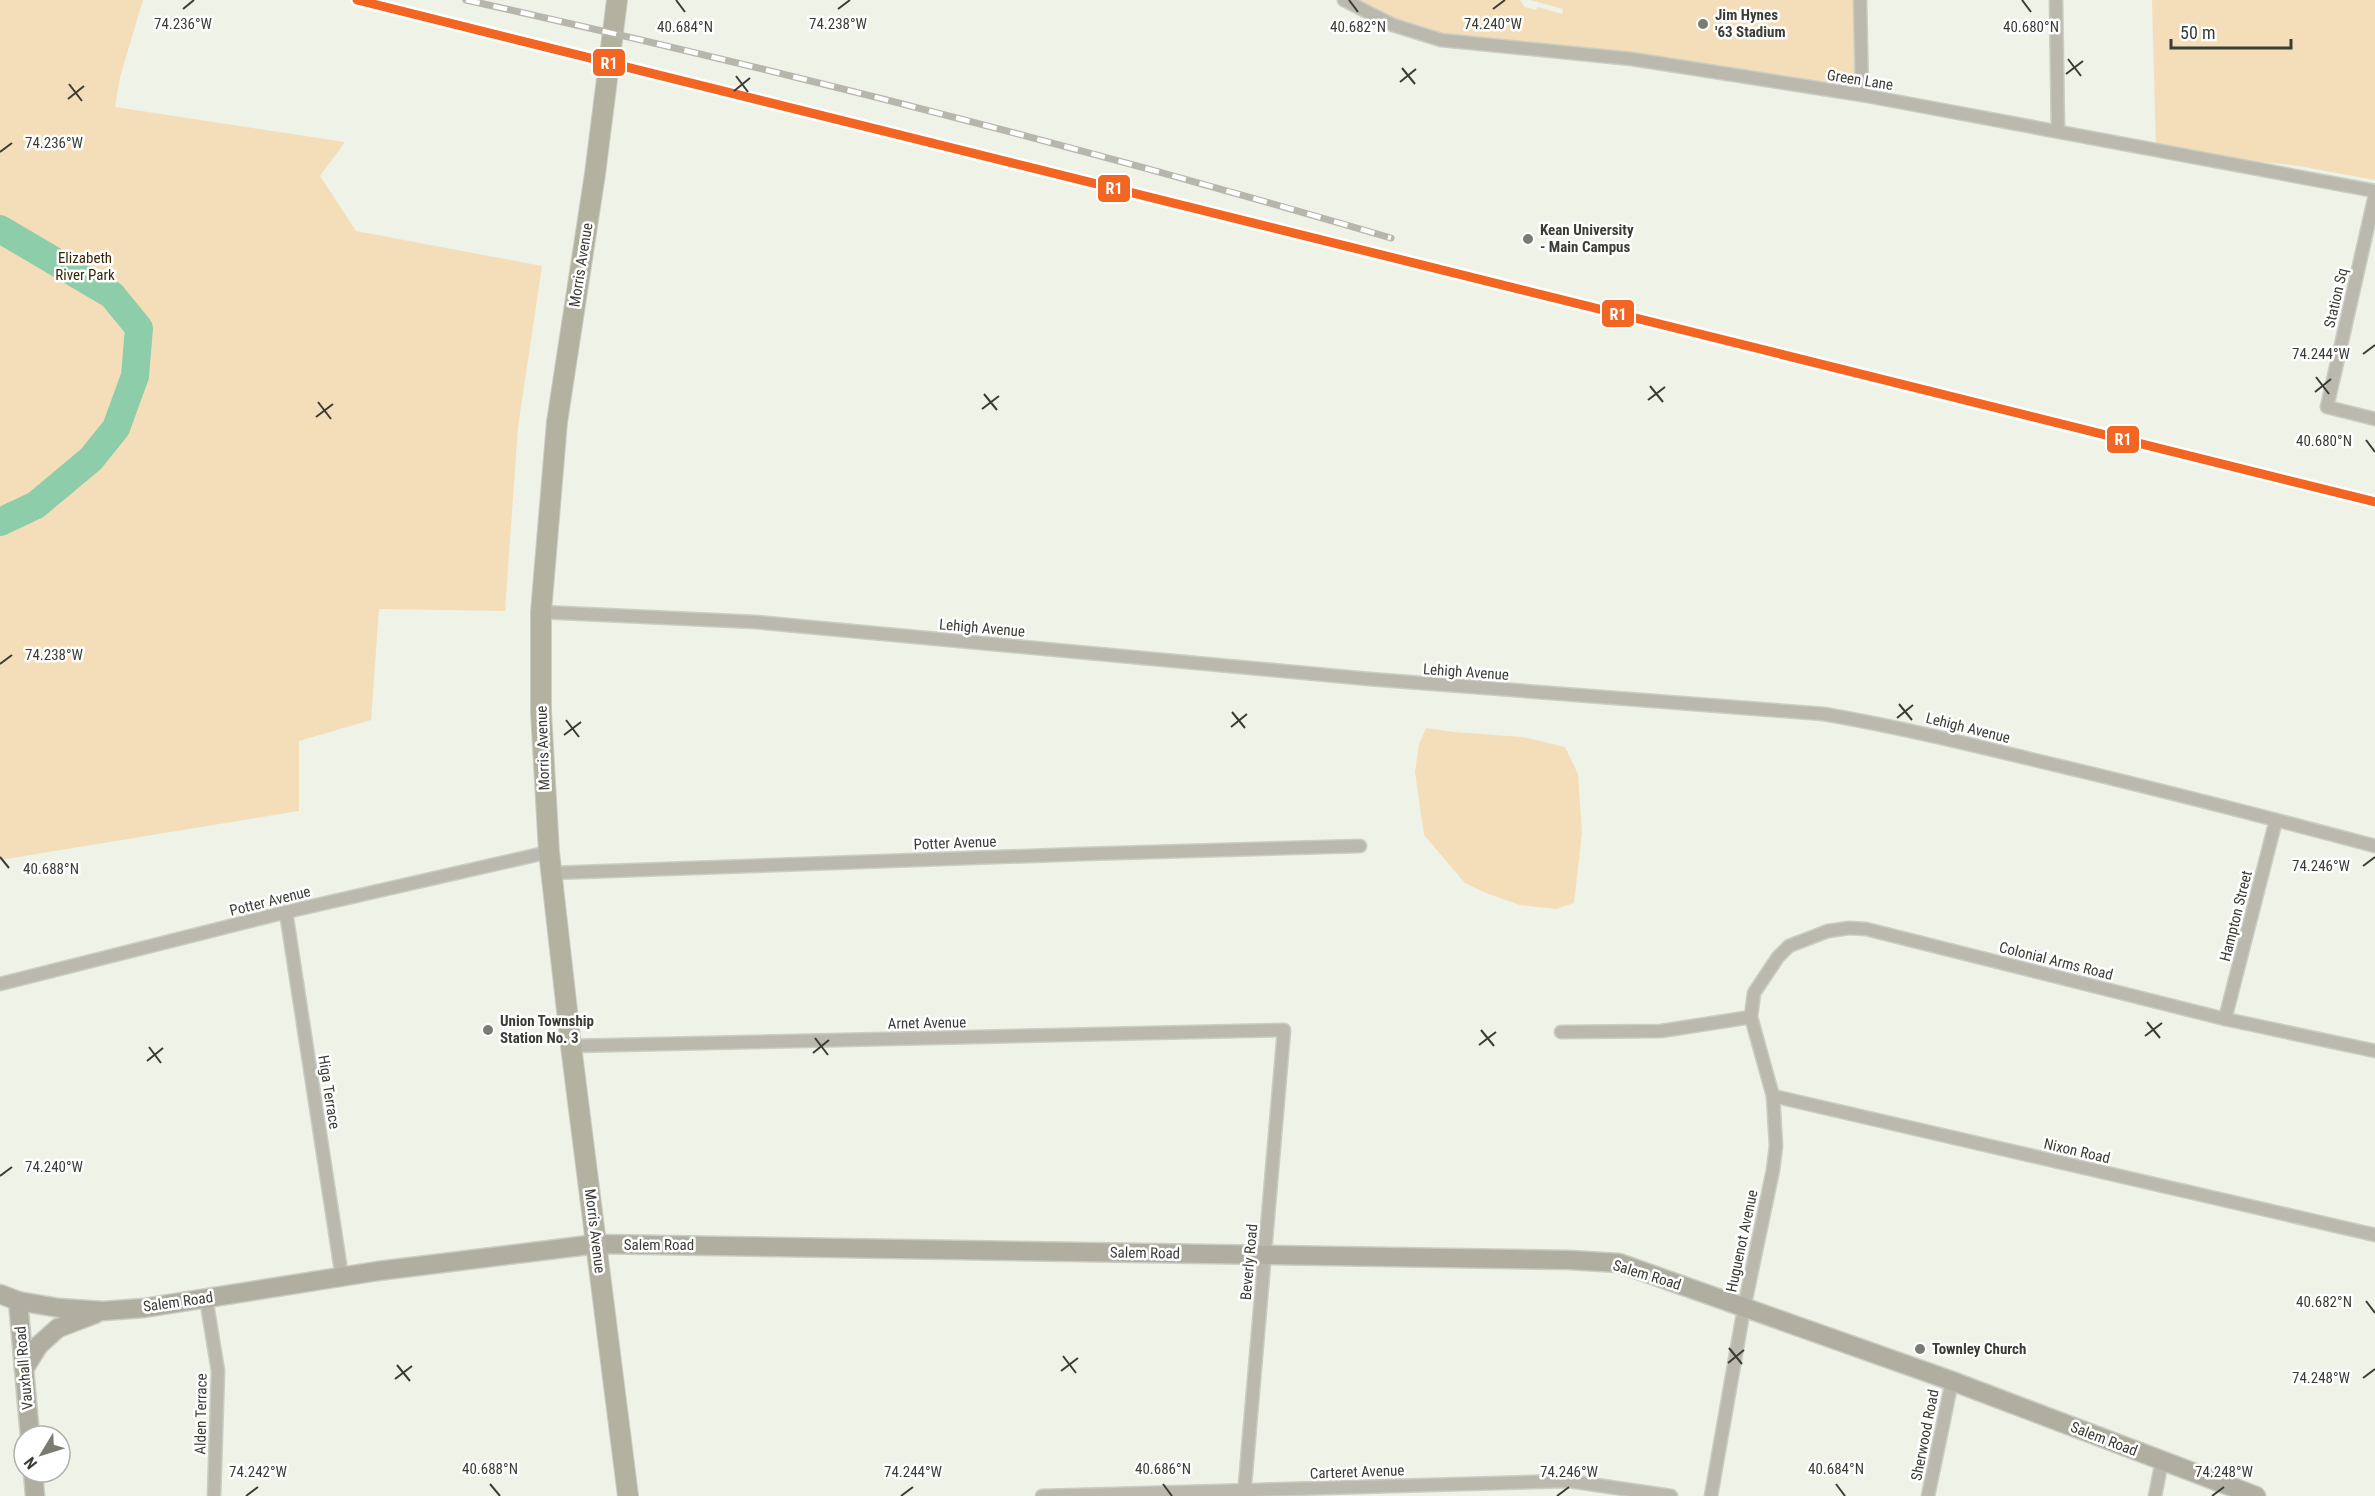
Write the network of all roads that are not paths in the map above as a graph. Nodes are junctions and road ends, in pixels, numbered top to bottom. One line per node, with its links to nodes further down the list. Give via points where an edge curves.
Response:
1 (617, 0): 10 (main road, Morris Avenue, via 557,422)
2 (1344, 0): 5 (street, Green Lane, via 1374,16 1441,40 1632,59)
3 (1860, 0): 5 (street)
4 (2056, 0): 6 (street)
5 (1862, 95): 6 (street, Green Lane)
6 (2058, 131): 7 (street, Green Lane)
7 (2375, 193): 8 (street, Station Sq)
8 (2369, 253): 9 (street, Station Sq, via 2327,407)
9 (2375, 419)
10 (541, 612): 11 (street, Lehigh Avenue, via 754,622 1384,680 1824,714 1894,726); 14 (main road, Morris Avenue, via 541,712)
11 (2276, 820): 13 (street, Lehigh Avenue); 20 (street, Hampton Street)
12 (1360, 846): 15 (street, Potter Avenue)
13 (2375, 846)
14 (549, 852): 15 (main road, Morris Avenue); 16 (street, Potter Avenue)
15 (552, 873): 23 (main road, Morris Avenue)
16 (286, 912): 17 (street, Potter Avenue); 29 (street, Higa Terrace)
17 (0, 984)
18 (1754, 993): 19 (street, Huguenot Avenue); 20 (street, Colonial Arms Road, via 1789,946 1828,931 1849,928 1866,929)
19 (1751, 1017): 22 (street, via 1661,1031); 25 (street, Huguenot Avenue)
20 (2225, 1019): 24 (street, Colonial Arms Road)
21 (1284, 1030): 23 (street, Arnet Avenue); 28 (street, Beverly Road)
22 (1561, 1032)
23 (571, 1046): 27 (main road, Morris Avenue)
24 (2375, 1051)
25 (1773, 1096): 26 (street, Nixon Road); 33 (street, Huguenot Avenue, via 1773,1170)
26 (2375, 1235)
27 (597, 1244): 28 (street, Salem Road); 29 (street, Salem Road); 41 (main road, Morris Avenue)
28 (1265, 1255): 33 (street, Salem Road, via 1619,1263); 39 (street, Beverly Road)
29 (342, 1277): 31 (street, Salem Road)
30 (0, 1294): 32 (street, Salem Road)
31 (206, 1298): 34 (street, Salem Road); 40 (street, Alden Terrace, via 218,1371)
32 (18, 1301): 34 (street, Salem Road); 35 (street, Vauxhall Road)
33 (1744, 1308): 36 (street, Salem Road); 44 (street, Huguenot Avenue)
34 (103, 1311): 35 (street, via 58,1328 39,1345)
35 (24, 1369): 37 (street, Vauxhall Road)
36 (1952, 1381): 38 (street, Salem Road); 45 (street, Sherwood Road)
37 (29, 1424)
38 (2162, 1461): 46 (street); 47 (street, Salem Road)
39 (1244, 1493): 42 (street, Carteret Avenue); 43 (street, Carteret Avenue, via 1569,1481)
40 (214, 1496)
41 (628, 1496)
42 (1042, 1496)
43 (1671, 1496)
44 (1711, 1496)
45 (1928, 1496)
46 (2155, 1496)
47 (2256, 1496)

